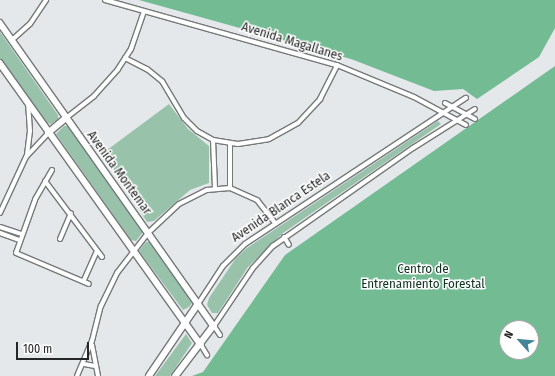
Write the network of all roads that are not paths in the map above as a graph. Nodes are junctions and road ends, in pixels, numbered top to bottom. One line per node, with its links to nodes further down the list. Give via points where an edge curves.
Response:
1 (46, 0): 5 (street, via 30,24)
2 (105, 0): 3 (street, Avenida Magallanes)
3 (144, 12): 6 (street); 8 (street, Avenida Magallanes)
4 (0, 23): 5 (main road, Avenida Montemar)
5 (12, 40): 16 (main road, Avenida Montemar)
6 (125, 58): 16 (street, via 94,96); 21 (street, via 157,77 169,90 188,123)
7 (0, 63): 11 (main road)
8 (337, 66): 14 (street, Avenida Magallanes, via 414,97); 22 (street, via 320,100 298,124 269,139)
9 (466, 98): 12 (street, Avenida Blanca Estela)
10 (445, 103): 12 (street)
11 (28, 104): 20 (main road); 23 (street, via 30,131)
12 (453, 107): 14 (street, Avenida Blanca Estela); 15 (street)
13 (475, 109): 15 (street, Avenida Blanca Estela)
14 (444, 113): 18 (street, Avenida Magallanes); 31 (street, Avenida Blanca Estela)
15 (466, 114): 17 (street); 18 (street, Avenida Blanca Estela)
16 (66, 118): 20 (main road); 34 (main road, Avenida Montemar)
17 (475, 119)
18 (457, 120): 19 (street, Avenida Magallanes); 36 (street, Avenida Blanca Estela)
19 (466, 125)
20 (48, 133): 23 (street); 40 (main road)
21 (213, 140): 22 (street); 26 (street)
22 (230, 143): 27 (street)
23 (26, 157): 28 (street)
24 (52, 170): 25 (street)
25 (45, 181): 30 (street); 35 (street)
26 (215, 188): 27 (street); 34 (street, via 186,200)
27 (230, 188): 31 (street, via 257,200)
28 (2, 202): 29 (street)
29 (0, 210)
30 (71, 213): 37 (street); 41 (street)
31 (275, 223): 45 (street, Avenida Blanca Estela, via 234,253)
32 (0, 227): 35 (street)
33 (0, 233): 38 (street)
34 (148, 233): 40 (street); 45 (main road, Avenida Montemar)
35 (21, 234): 38 (street)
36 (284, 237): 39 (street); 47 (street, Avenida Blanca Estela, via 260,260)
37 (60, 239)
38 (20, 240): 43 (street, via 18,256)
39 (289, 245)
40 (133, 250): 46 (main road); 49 (street, via 106,295)
41 (97, 251): 42 (street); 43 (street)
42 (102, 257)
43 (84, 280): 44 (street)
44 (89, 284)
45 (198, 304): 46 (main road, Avenida Blanca Estela); 47 (main road, Avenida Montemar)
46 (185, 322): 50 (main road); 56 (main road, Avenida Blanca Estela)
47 (214, 326): 48 (street, Avenida Montemar); 50 (main road, Avenida Blanca Estela)
48 (220, 335)
49 (92, 341): 52 (street); 53 (street)
50 (201, 345): 51 (street); 57 (main road, Avenida Blanca Estela)
51 (207, 355)
52 (84, 364): 53 (street); 54 (street)
53 (95, 366): 55 (street)
54 (77, 376)
55 (98, 376)
56 (149, 376)
57 (176, 376)

